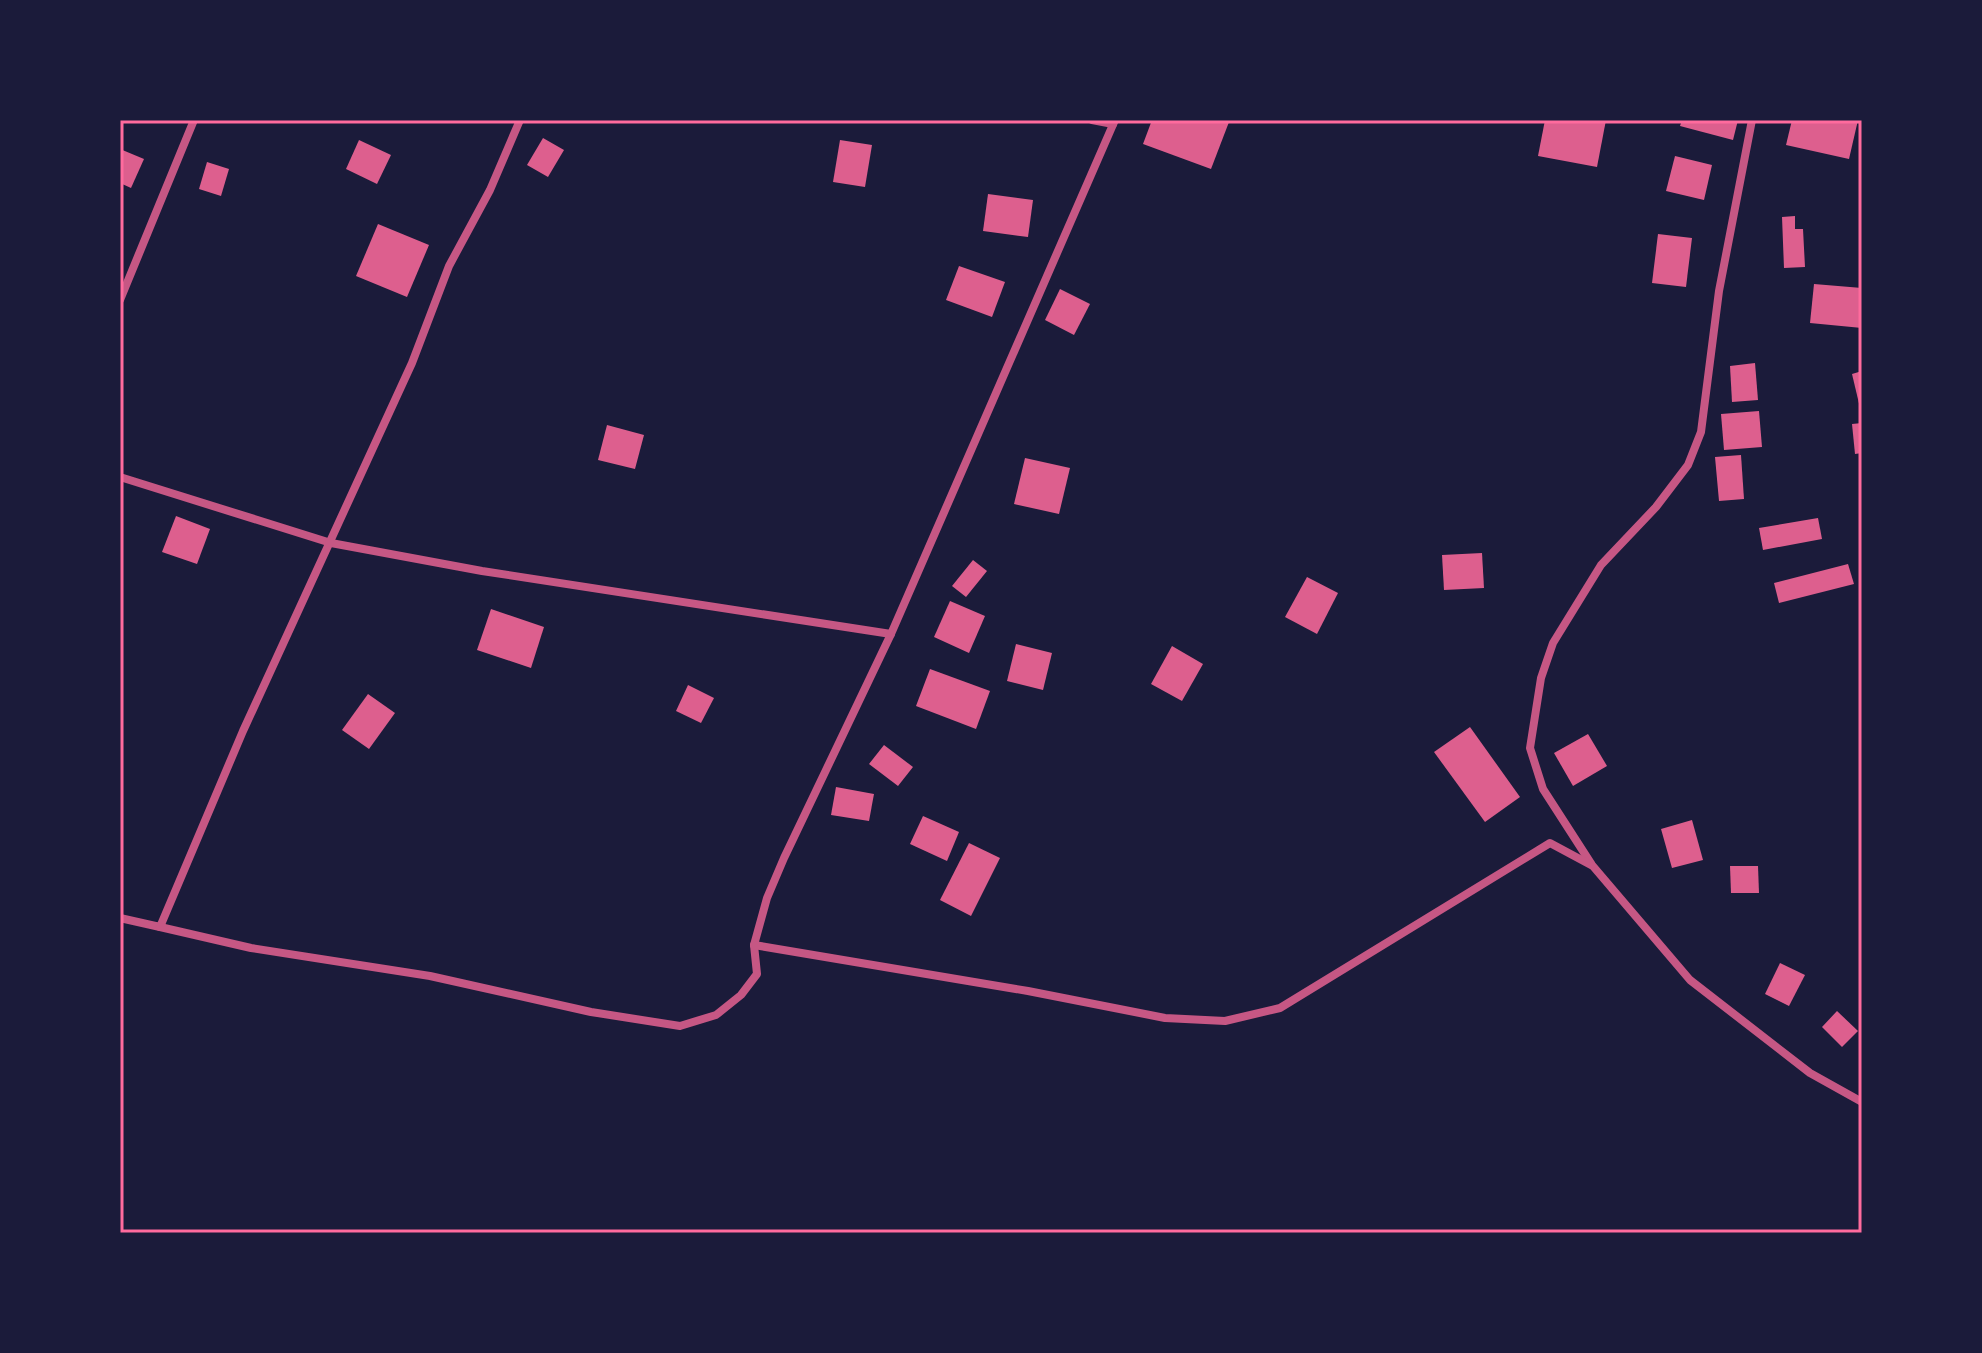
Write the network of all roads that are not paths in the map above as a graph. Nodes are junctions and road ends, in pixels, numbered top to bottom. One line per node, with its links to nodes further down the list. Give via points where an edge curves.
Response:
1 (194, 120): 6 (street)
2 (520, 120): 8 (street, via 449,266)
3 (1092, 120): 5 (street)
4 (1752, 120): 10 (street, via 1719,291 1701,432 1688,465 1601,565 1553,643 1541,678 1530,748 1543,789)
5 (1114, 122): 9 (street)
6 (120, 300)
7 (120, 477): 8 (street)
8 (331, 543): 9 (street); 12 (street)
9 (891, 634): 13 (street, via 784,858)
10 (1592, 865): 13 (street, via 1550,843 1280,1008 1225,1021 1165,1018); 14 (street, via 1690,980 1810,1073)
11 (120, 918): 12 (street)
12 (160, 927): 13 (street, via 680,1026 716,1015 741,995 757,974)
13 (754, 945)
14 (1862, 1102)

